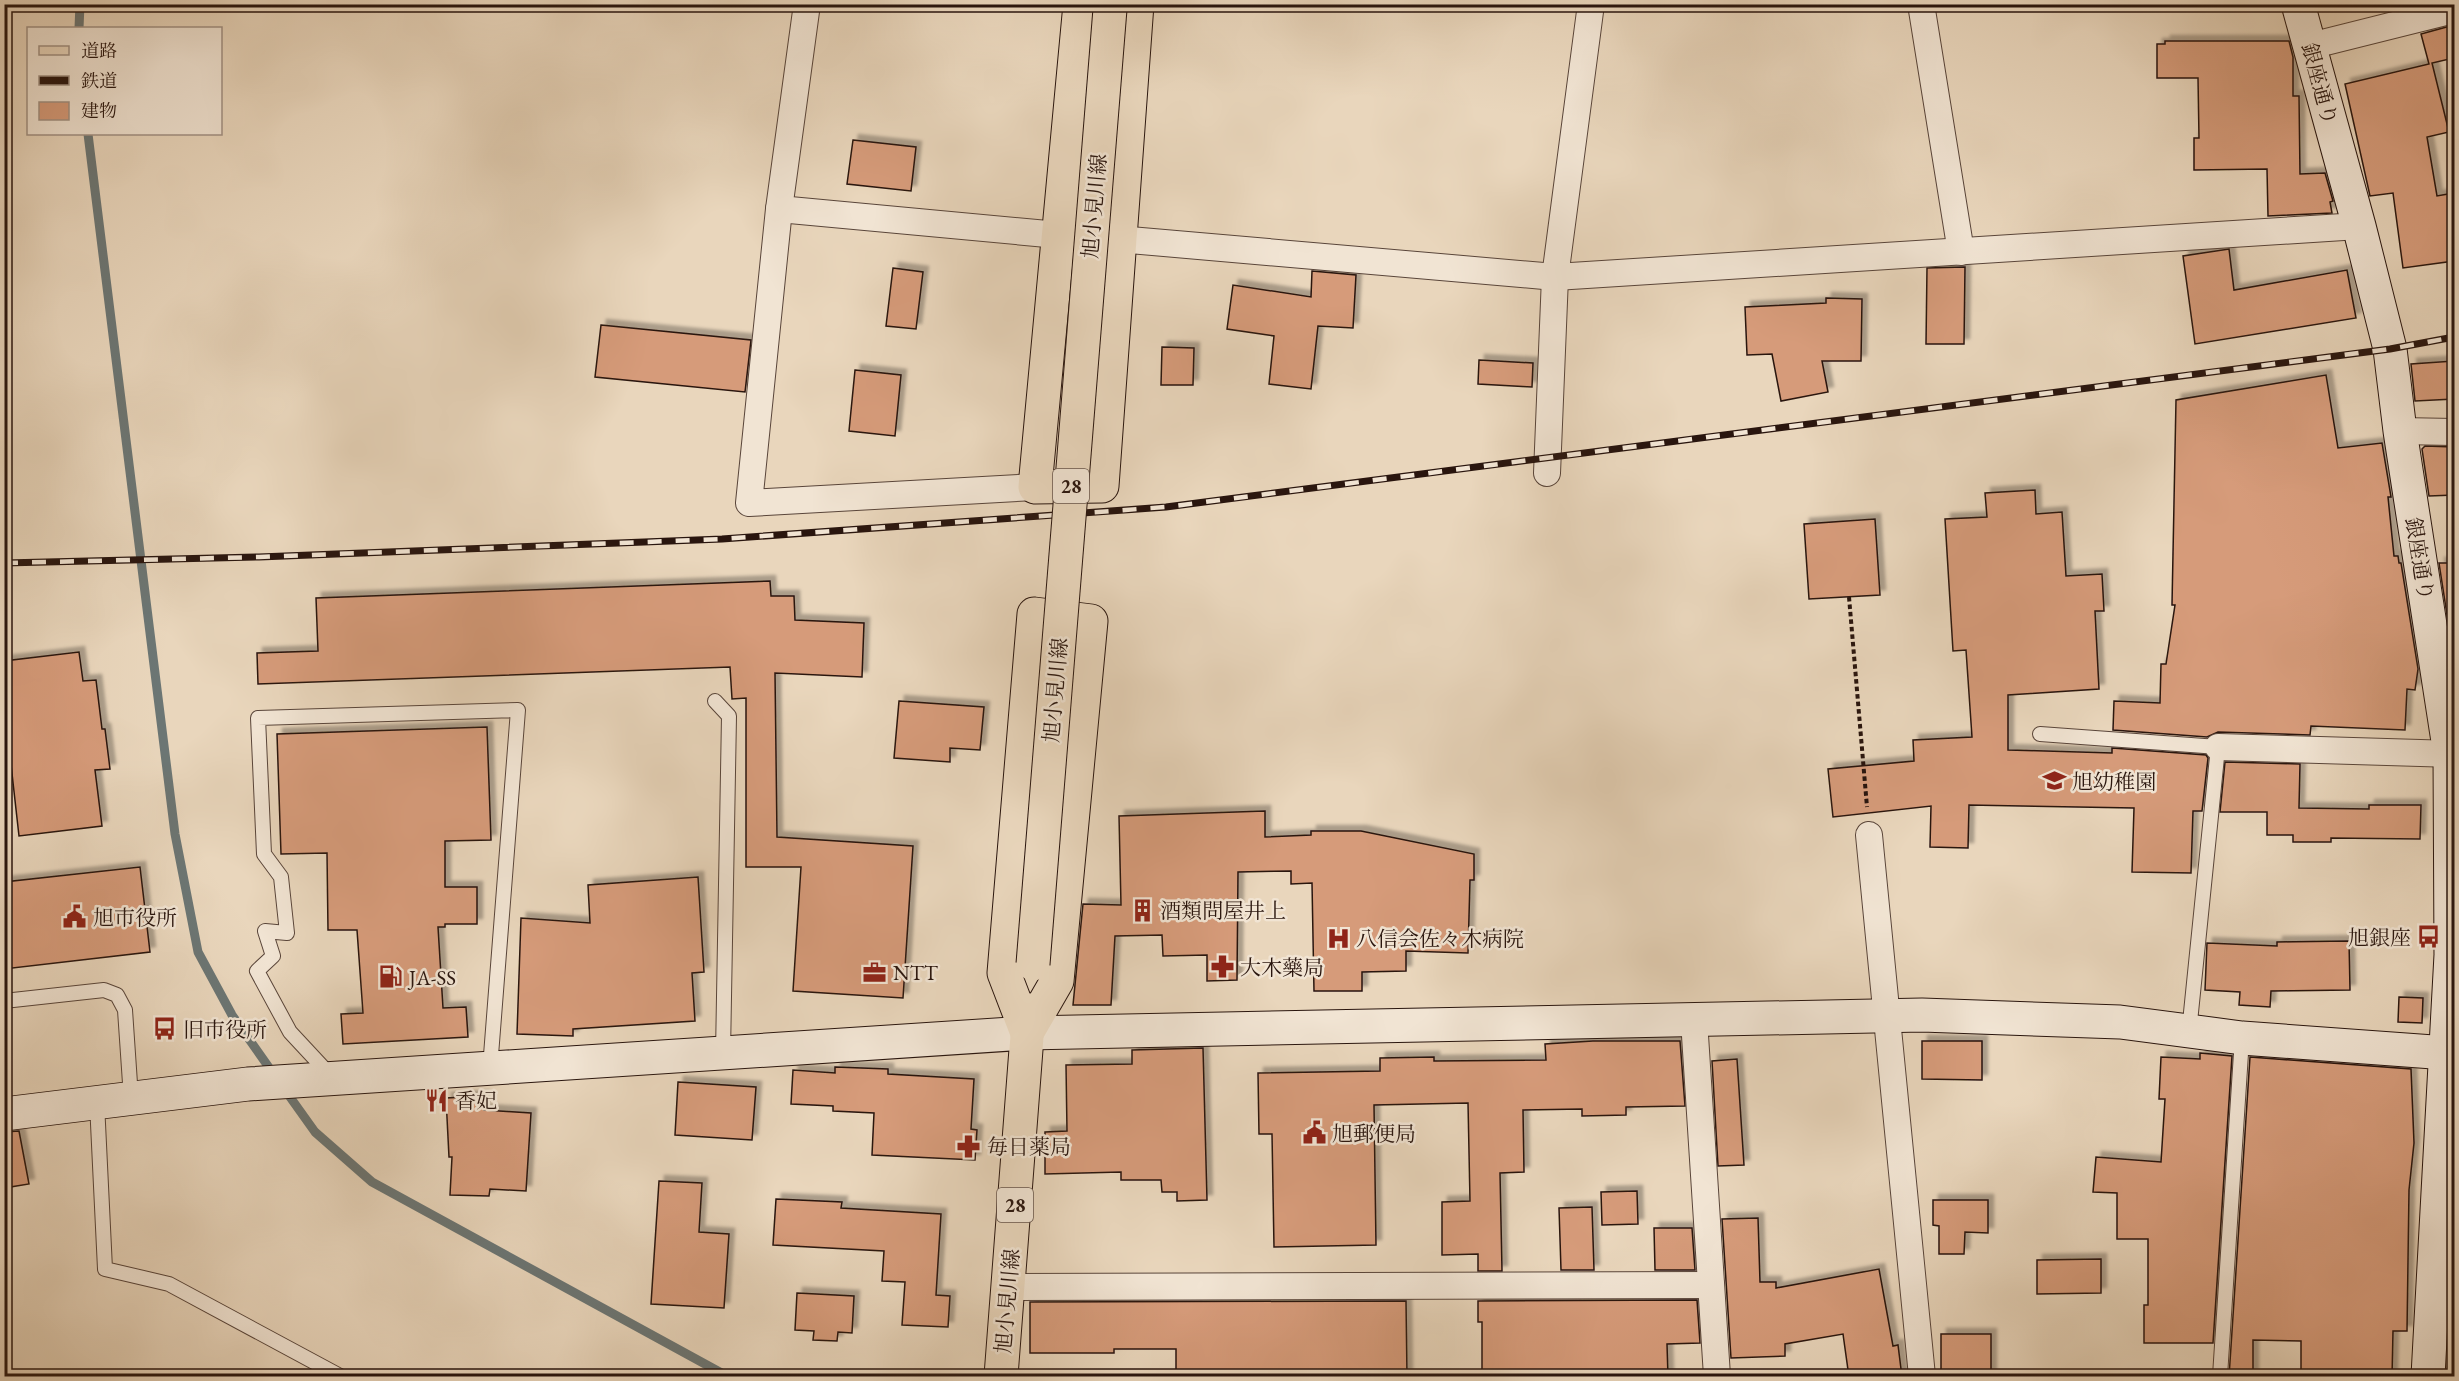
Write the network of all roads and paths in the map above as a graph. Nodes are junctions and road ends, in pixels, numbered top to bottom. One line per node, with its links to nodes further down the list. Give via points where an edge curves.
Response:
1 (807, 4): 8 (street)
2 (1591, 4): 13 (street)
3 (1921, 4): 12 (street)
4 (2298, 4): 7 (street, 銀座通り)
5 (1109, 6): 10 (main road); 11 (main road); 28 (main road, 旭小見川線 / 28, bridge)
6 (2454, 10): 7 (street)
7 (2310, 46): 9 (street, 銀座通り)
8 (780, 208): 10 (street); 17 (street, via 749,503)
9 (2359, 226): 12 (street); 14 (street, 銀座通り, via 2390,349)
10 (1058, 235): 17 (main road)
11 (1118, 239): 13 (street); 17 (main road, via 1102,486)
12 (1961, 252): 13 (street)
13 (1555, 277): 16 (street)
14 (2400, 431): 15 (street); 22 (street, 銀座通り)
15 (2454, 432)
16 (1547, 473)
17 (1035, 487)
18 (1849, 597): 23 (path)
19 (715, 701): 30 (lane, via 729,716)
20 (2040, 734): 21 (lane)
21 (2218, 747): 22 (street); 27 (lane)
22 (2452, 754): 31 (street, 銀座通り)
23 (1868, 824): 25 (street)
24 (4, 1001): 34 (lane, via 104,990 117,995 125,1010)
25 (1886, 1015): 26 (street); 27 (street, via 2055,1018); 42 (street)
26 (1694, 1020): 28 (street); 37 (street)
27 (2189, 1032): 29 (street)
28 (1027, 1033): 28 (main road, via 1004,973 1035,614 1090,621 1057,981); 30 (street); 38 (main road, 旭小見川線 / 28)
29 (2242, 1038): 31 (street); 43 (lane)
30 (723, 1053): 32 (street)
31 (2451, 1053): 44 (street, 銀座通り)
32 (490, 1068): 33 (street); 33 (lane, via 518,710 258,718 264,854 281,877 287,933 265,931 273,956 257,971)
33 (321, 1079): 34 (street)
34 (131, 1098): 35 (street)
35 (97, 1101): 36 (street); 39 (lane, via 105,1269 169,1284)
36 (4, 1114)
37 (1711, 1285): 38 (street); 41 (street)
38 (1009, 1287): 40 (main road, 旭小見川線 / 28)
39 (340, 1377)
40 (1001, 1377)
41 (1717, 1377)
42 (1922, 1377)
43 (2220, 1377)
44 (2428, 1377)

